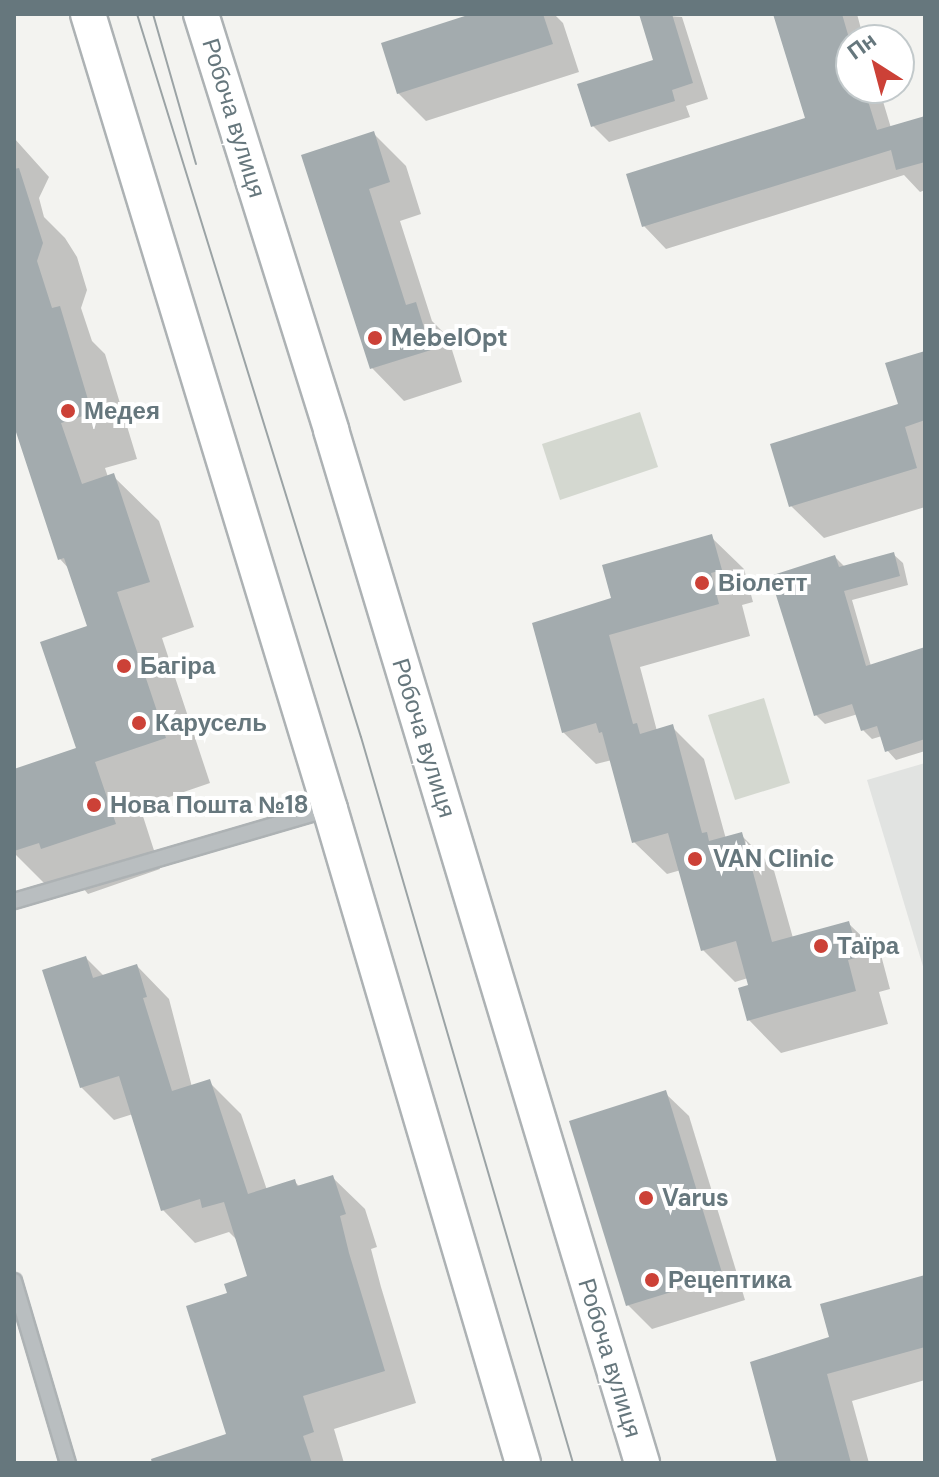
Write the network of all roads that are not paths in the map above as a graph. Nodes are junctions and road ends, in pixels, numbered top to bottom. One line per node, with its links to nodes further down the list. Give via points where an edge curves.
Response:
1 (88, 14): 3 (main road)
2 (201, 14): 8 (main road, Робоча вулиця)
3 (330, 809): 4 (street); 7 (main road)
4 (14, 901)
5 (14, 1281): 6 (street)
6 (68, 1463)
7 (523, 1463)
8 (642, 1463)

